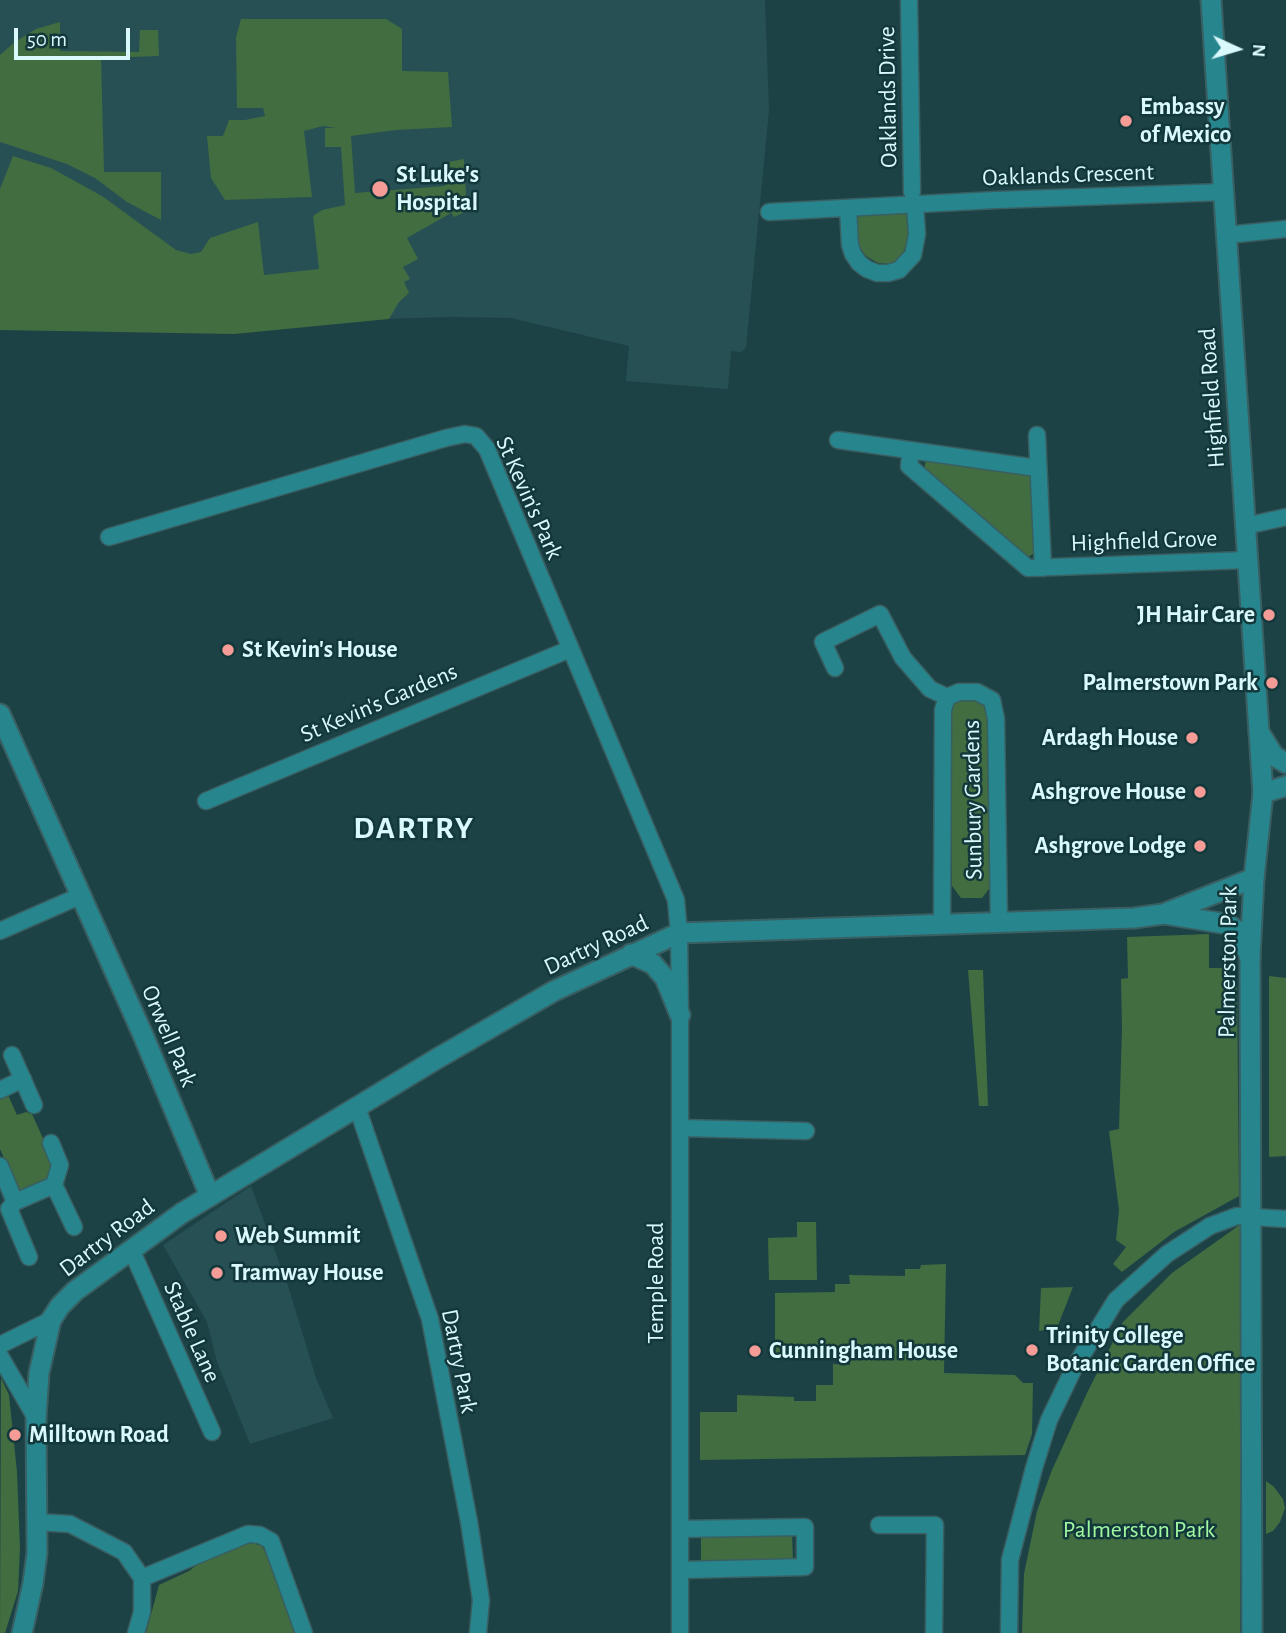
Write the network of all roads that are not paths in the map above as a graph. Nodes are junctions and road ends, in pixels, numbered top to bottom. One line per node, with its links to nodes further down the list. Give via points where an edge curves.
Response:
1 (909, 0): 4 (street, Oaklands Drive)
2 (1211, 0): 3 (street, Highfield Road)
3 (1224, 192): 4 (street, Oaklands Crescent); 8 (street, Highfield Road)
4 (914, 199): 5 (street, Oaklands Crescent); 5 (street, via 917,234 913,255 899,270 888,273 867,269 853,254)
5 (848, 208): 6 (street, Oaklands Crescent)
6 (769, 212)
7 (1286, 229): 8 (street)
8 (1227, 235): 14 (street, Highfield Road)
9 (1037, 435): 12 (street, Highfield Grove)
10 (838, 440): 11 (street)
11 (911, 452): 12 (street); 17 (street, Highfield Grove, via 909,466 1028,568)
12 (1037, 468): 17 (street, Highfield Grove)
13 (1286, 517): 14 (street)
14 (1245, 526): 16 (street, Highfield Road)
15 (109, 537): 18 (street, St Kevin's Park, via 446,438 476,436 487,449)
16 (1247, 560): 17 (street, Highfield Grove); 22 (street, Highfield Road)
17 (1043, 568)
18 (570, 649): 26 (street, St Kevin's Gardens); 33 (street, St Kevin's Park, via 676,900)
19 (835, 668): 20 (street, via 823,642 880,614 903,658 930,689)
20 (947, 697): 30 (street, Sunbury Gardens, via 977,692 992,700); 31 (street, Sunbury Gardens, via 943,710)
21 (2, 726): 28 (street, Orwell Park)
22 (1259, 732): 23 (street, via 1274,756); 25 (street, Highfield Road)
23 (1286, 763)
24 (1286, 786): 25 (street)
25 (1263, 793): 27 (street, Palmerston Park)
26 (206, 801)
27 (1254, 878): 29 (street, Dartry Road); 35 (street, Palmerston Park)
28 (82, 895): 32 (street); 47 (street, Orwell Park)
29 (1163, 914): 30 (street, Dartry Road); 35 (street, via 1227,924 1238,931)
30 (999, 923): 31 (street, Dartry Road)
31 (942, 925): 33 (street, Dartry Road)
32 (0, 931)
33 (679, 933): 34 (street, Dartry Road); 36 (street, Temple Road)
34 (631, 954): 36 (street, via 659,970); 41 (street, Dartry Road, via 554,991)
35 (1250, 957): 49 (street, Palmerston Park)
36 (680, 1015): 42 (street, Temple Road)
37 (12, 1055): 38 (street)
38 (23, 1079): 39 (street); 40 (street)
39 (0, 1090)
40 (34, 1105)
41 (357, 1107): 47 (street, Dartry Road); 67 (street, Dartry Park, via 430,1319 481,1600)
42 (680, 1128): 43 (street); 61 (street, Temple Road)
43 (806, 1131)
44 (51, 1143): 46 (street, via 60,1166)
45 (0, 1166): 48 (street)
46 (54, 1185): 48 (street); 51 (street)
47 (210, 1196): 52 (street, Dartry Road)
48 (15, 1202): 53 (street, via 9,1209)
49 (1252, 1216): 50 (street); 70 (street, via 1210,1226 1167,1254 1116,1300 1074,1368 1049,1420 1010,1560); 71 (street, Palmerston Park)
50 (1286, 1219)
51 (74, 1227)
52 (131, 1250): 54 (street, Dartry Road, via 75,1291); 58 (street, Stable Lane)
53 (29, 1257)
54 (51, 1320): 55 (street); 57 (street, via 40,1362)
55 (0, 1345)
56 (0, 1356): 57 (street)
57 (36, 1418): 59 (street)
58 (212, 1432)
59 (36, 1522): 63 (street, via 71,1524 124,1552); 64 (street, via 37,1553)
60 (879, 1525): 69 (street, via 935,1525)
61 (680, 1529): 62 (street, Temple Road); 62 (street, via 805,1527 805,1567)
62 (681, 1570): 68 (street, Temple Road)
63 (142, 1578): 65 (street, via 142,1612); 66 (street, via 248,1534 260,1535 271,1541)
64 (22, 1633)
65 (136, 1633)
66 (304, 1633)
67 (478, 1633)
68 (680, 1633)
69 (934, 1633)
70 (1009, 1633)
71 (1252, 1633)

